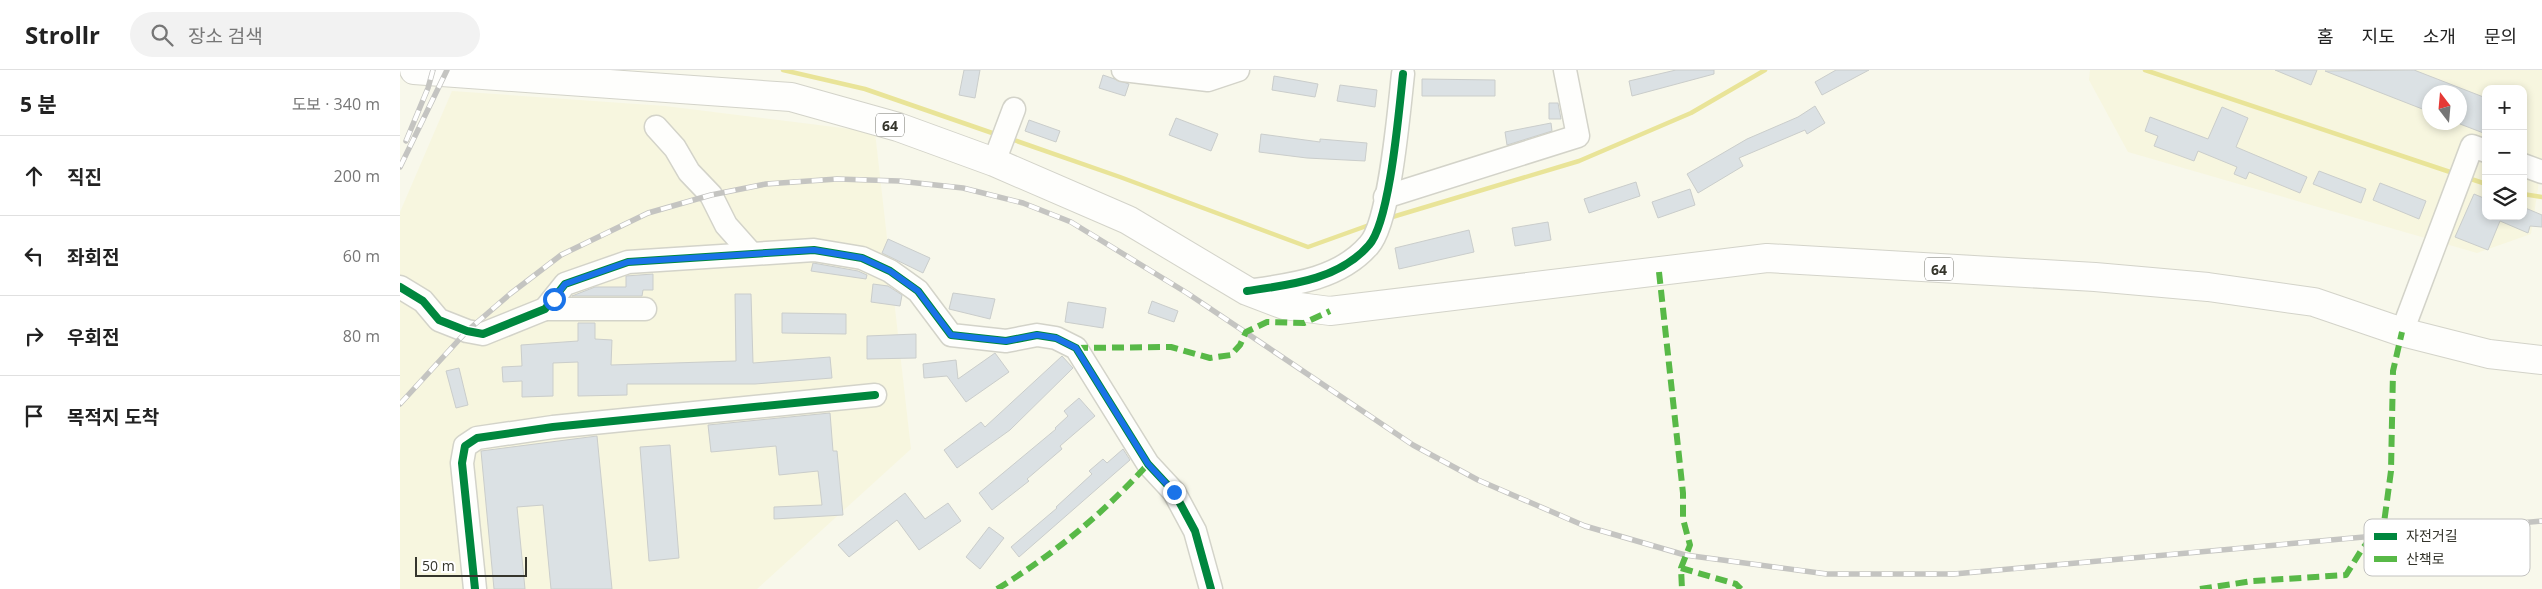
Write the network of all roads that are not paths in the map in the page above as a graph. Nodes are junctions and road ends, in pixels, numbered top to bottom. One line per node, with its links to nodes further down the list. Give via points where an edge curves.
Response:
1 (414, 70): 5 (main road, 64)
2 (1123, 70): 3 (street, via 1208,80)
3 (1238, 70)
4 (1565, 70): 13 (street, via 1578,136)
5 (545, 74): 9 (main road, 64, via 791,97 898,127)
6 (1403, 74): 13 (street)
7 (1014, 109): 9 (street)
8 (656, 128): 14 (street, via 711,195 726,225)
9 (1000, 148): 16 (main road, 64)
10 (2482, 150): 19 (street, via 2472,146)
11 (2527, 166): 12 (street)
12 (2542, 172)
13 (1385, 197): 16 (street, via 1370,244 1352,260 1326,274 1294,284)
14 (750, 252): 17 (street, via 628,262 565,284); 23 (street, via 814,250 862,258 890,271 918,291 951,335 1006,341 1037,335 1056,338 1076,348 1148,464 1174,492 1195,531)
15 (400, 286): 17 (street, via 423,300 438,320 482,334)
16 (1247, 291): 19 (main road, 64, via 1284,305 1330,311 1767,258 2095,277 2208,287 2314,302)
17 (546, 309): 18 (street)
18 (645, 309)
19 (2402, 332): 20 (main road, 64, via 2489,354)
20 (2542, 360)
21 (875, 395): 22 (street, via 553,427 477,438 465,446 462,463)
22 (475, 589)
23 (1210, 589)

